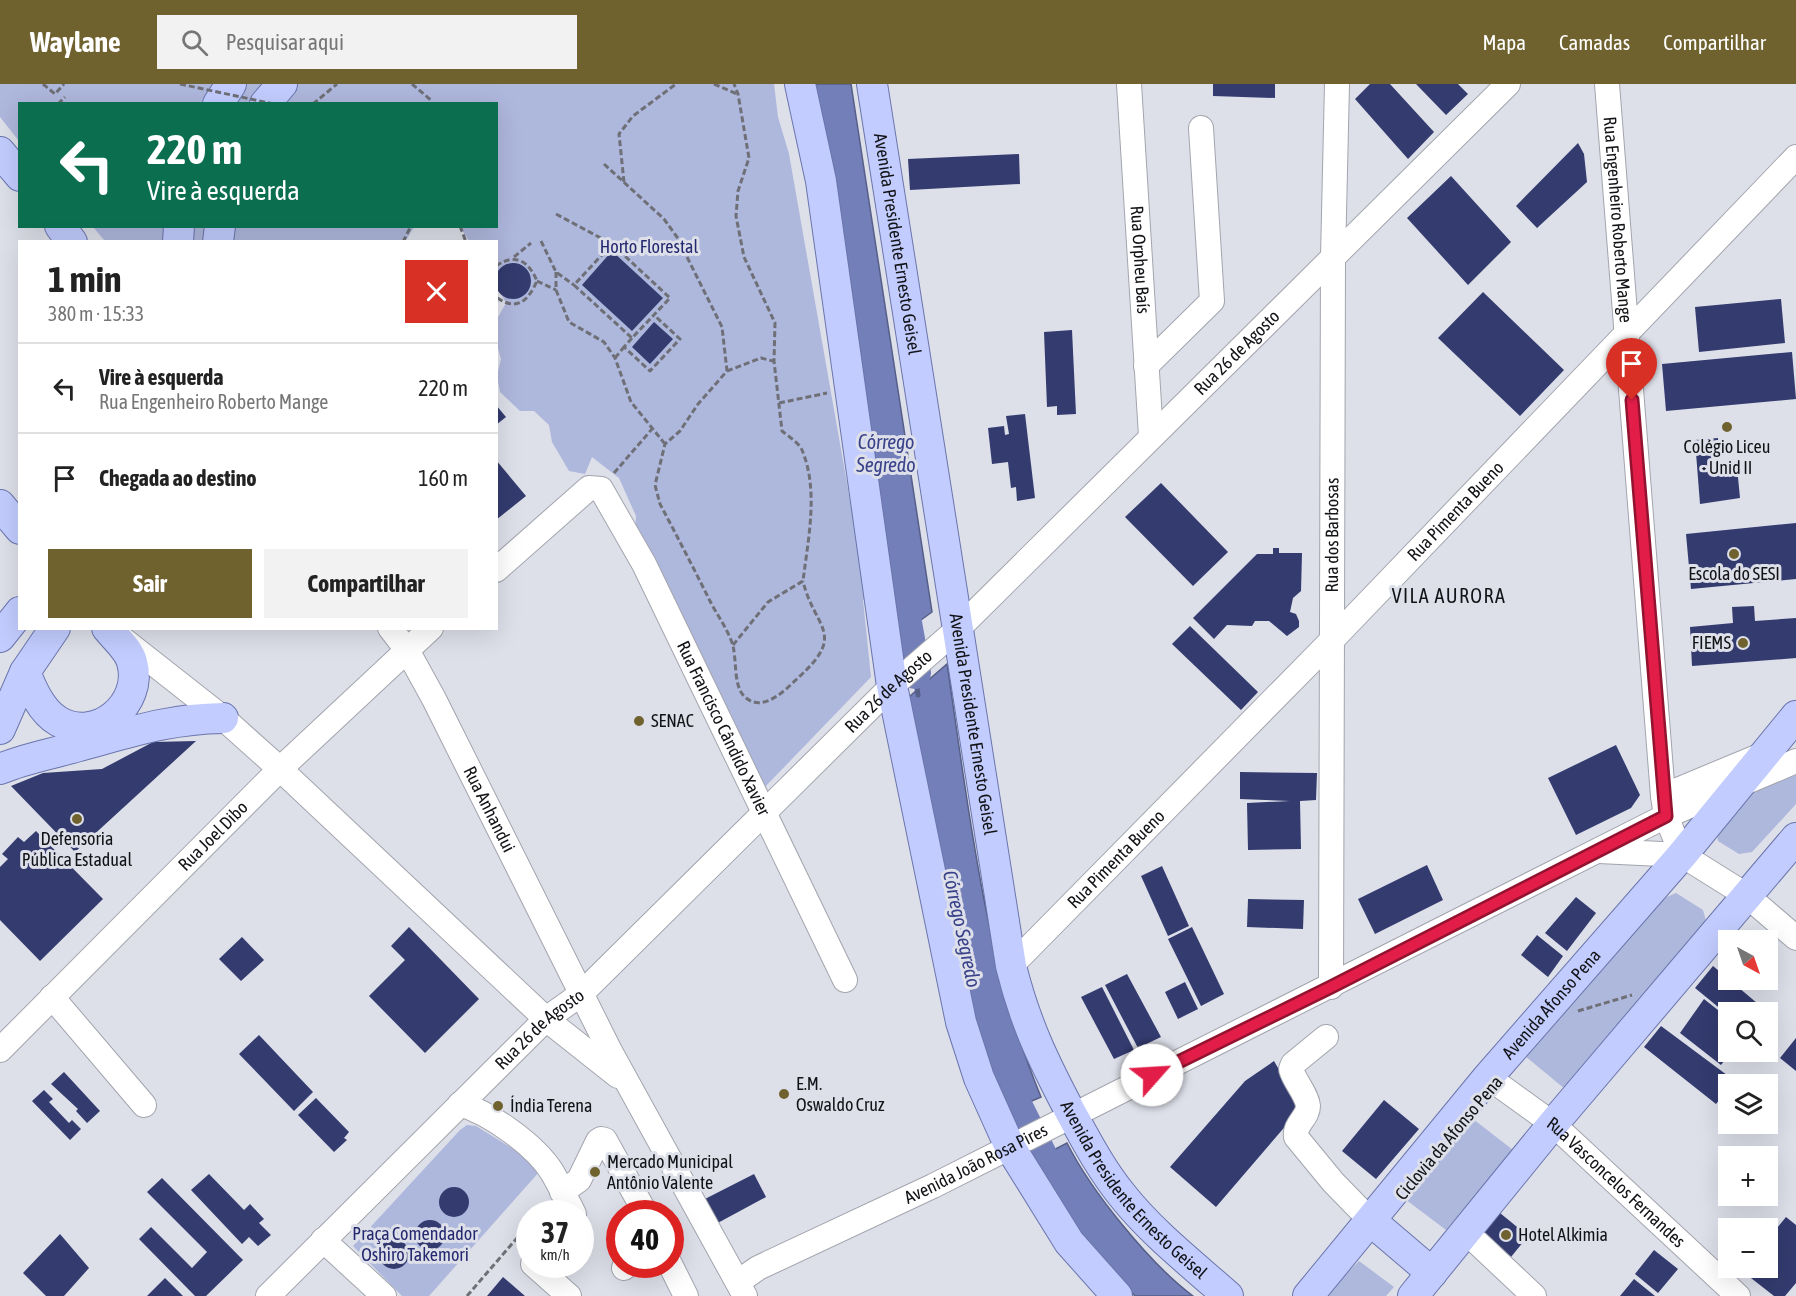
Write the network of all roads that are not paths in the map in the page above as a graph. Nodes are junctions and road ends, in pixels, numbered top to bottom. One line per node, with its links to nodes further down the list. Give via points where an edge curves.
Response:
1 (231, 84): 9 (main road)
2 (282, 84): 10 (main road)
3 (800, 84): 33 (main road, via 820,181)
4 (872, 84): 28 (main road, Avenida Presidente Ernesto Geisel)
5 (1129, 84): 17 (street, Rua Orpheu Baís)
6 (1337, 84): 15 (street, Rua dos Barbosas)
7 (1508, 84): 15 (street, Rua 26 de Agosto)
8 (1607, 84): 16 (street, Rua Engenheiro Roberto Mange)
9 (219, 102)
10 (267, 102)
11 (1201, 128): 17 (street, via 1212,301)
12 (0, 152): 14 (main road)
13 (1796, 157): 16 (street, Rua Pimenta Bueno)
14 (18, 174)
15 (1334, 257): 18 (street, Rua 26 de Agosto); 30 (street, Rua dos Barbosas)
16 (1627, 330): 30 (street, Rua Pimenta Bueno); 42 (street, Rua Engenheiro Roberto Mange)
17 (1146, 366): 18 (street, Rua Orpheu Baís)
18 (1151, 436): 28 (street, Rua 26 de Agosto)
19 (0, 505): 20 (main road)
20 (18, 527)
21 (498, 568): 43 (street, Rua Francisco Cândido Xavier, via 595,489 644,564)
22 (18, 614): 29 (main road)
23 (54, 630): 32 (main road)
24 (109, 630): 32 (main road, via 131,659 134,677 130,695 108,722 93,729 74,728 57,721 39,700)
25 (111, 630): 35 (street)
26 (392, 630): 31 (street, Rua Anhandui)
27 (429, 630): 31 (street, Rua Joel Dibo)
28 (950, 635): 33 (street, Rua 26 de Agosto); 49 (main road, Avenida Presidente Ernesto Geisel)
29 (0, 636)
30 (1333, 639): 49 (street, Rua Pimenta Bueno); 51 (street, Rua dos Barbosas)
31 (407, 650): 40 (street, Rua Joel Dibo); 52 (street, Rua Anhandui)
32 (25, 672): 36 (main road)
33 (897, 682): 43 (street, Rua 26 de Agosto); 63 (main road, via 961,1022 979,1078)
34 (1796, 716): 37 (main road, Avenida Afonso Pena)
35 (223, 718): 39 (main road, via 144,726); 40 (street)
36 (0, 729)
37 (1764, 754): 41 (main road, Avenida Afonso Pena); 42 (street)
38 (1796, 761): 41 (street, Avenida João Rosa Pires)
39 (0, 769)
40 (280, 769): 53 (street, Rua Joel Dibo); 54 (street)
41 (1736, 787): 42 (street, Avenida João Rosa Pires); 46 (main road, Avenida Afonso Pena)
42 (1664, 806): 45 (street, Avenida João Rosa Pires); 46 (street, Rua Engenheiro Roberto Mange)
43 (766, 814): 50 (street, Rua Francisco Cândido Xavier); 52 (street, Rua 26 de Agosto)
44 (1796, 838): 47 (main road)
45 (1597, 851): 46 (street); 51 (street, Avenida João Rosa Pires)
46 (1682, 855): 47 (street); 57 (main road, Avenida Afonso Pena)
47 (1746, 895): 48 (street); 62 (main road)
48 (1796, 938)
49 (1011, 966): 61 (main road, Avenida Presidente Ernesto Geisel, via 1021,1009)
50 (845, 980)
51 (1331, 987): 61 (street, Avenida João Rosa Pires)
52 (581, 994): 54 (street, Rua 26 de Agosto); 58 (street, Rua Anhandui)
53 (52, 997): 56 (street, Rua Joel Dibo); 60 (street)
54 (546, 1019): 58 (street); 59 (street, Rua 26 de Agosto)
55 (1326, 1036): 67 (street, via 1291,1070 1307,1102 1306,1112 1295,1130 1296,1137)
56 (0, 1050)
57 (1488, 1077): 62 (street, Rua Vasconcelos Fernandes); 67 (main road, Avenida Afonso Pena)
58 (630, 1085): 73 (street, Rua Anhandui)
59 (460, 1104): 64 (street, via 491,1117 539,1156); 69 (street, Rua 26 de Agosto)
60 (144, 1105)
61 (1064, 1119): 63 (street, Avenida João Rosa Pires); 79 (main road, Avenida Presidente Ernesto Geisel, via 1123,1197)
62 (1552, 1124): 68 (main road); 83 (street, Rua Vasconcelos Fernandes)
63 (1015, 1144): 73 (street, Avenida João Rosa Pires, via 758,1268); 78 (main road, via 1069,1242)
64 (562, 1192): 65 (street); 66 (street, via 579,1180 601,1139)
65 (570, 1200)
66 (639, 1200)
67 (1371, 1221): 70 (main road); 80 (main road, Avenida Afonso Pena)
68 (1466, 1232): 70 (main road); 82 (street)
69 (323, 1240): 74 (street, Rua 26 de Agosto); 75 (street)
70 (1432, 1273): 81 (main road)
71 (549, 1278): 76 (street)
72 (677, 1278): 77 (street)
73 (739, 1291)
74 (268, 1296)
75 (384, 1296)
76 (569, 1296)
77 (686, 1296)
78 (1117, 1296)
79 (1228, 1296)
80 (1308, 1296)
81 (1413, 1296)
82 (1534, 1296)
83 (1738, 1296)

